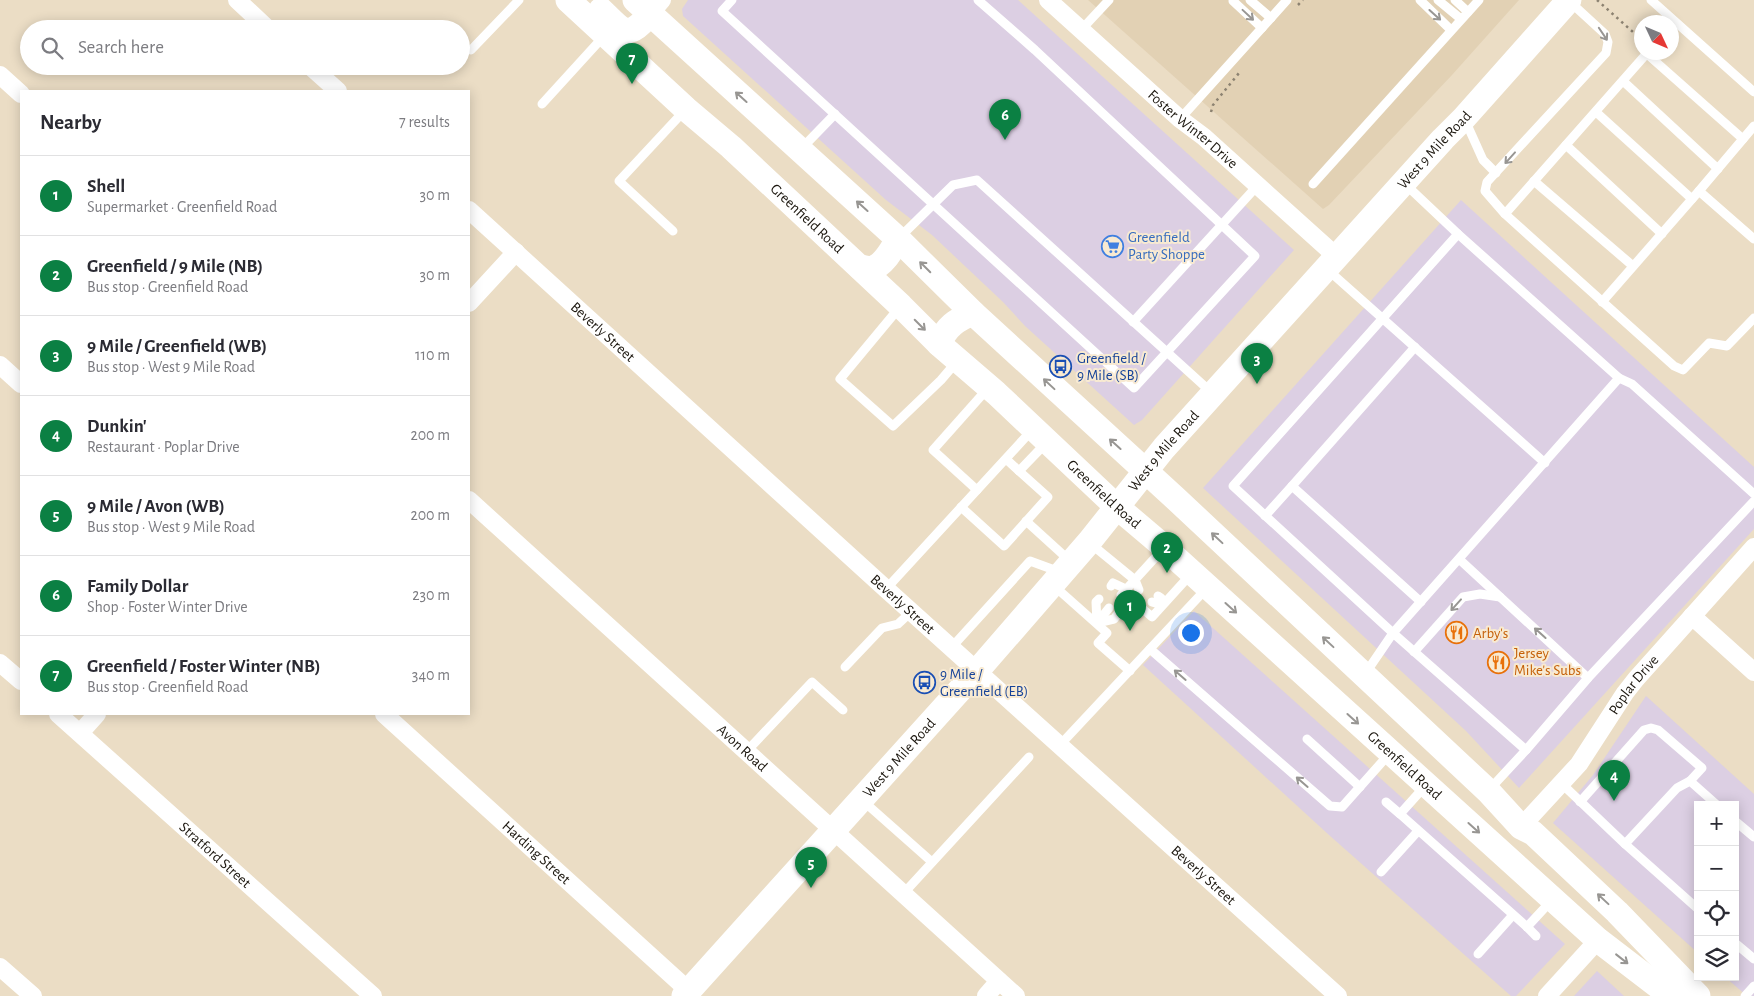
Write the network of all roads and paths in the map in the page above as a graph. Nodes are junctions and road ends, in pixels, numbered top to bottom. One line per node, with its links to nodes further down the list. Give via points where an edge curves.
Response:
1 (236, 0): 24 (street)
2 (518, 0): 31 (lane)
3 (568, 0): 29 (main road, Greenfield Road)
4 (590, 0): 19 (main road, via 624,30 630,31 640,26)
5 (732, 0): 43 (lane, via 722,11)
6 (978, 0): 61 (lane)
7 (1048, 0): 27 (street, Foster Winter Drive)
8 (1109, 0): 27 (lane)
9 (1250, 0): 22 (lane)
10 (1287, 0): 22 (lane)
11 (1420, 0): 28 (lane, one-way to 28)
12 (1438, 0): 23 (lane)
13 (1455, 0): 20 (lane)
14 (1478, 0): 20 (lane)
15 (1569, 0): 44 (main road, West 9 Mile Road); 51 (lane, one-way to 51, via 1605,34 1608,42 1606,53)
16 (1597, 0): 30 (path)
17 (1651, 0): 21 (lane)
18 (1233, 1): 25 (lane, one-way to 25)
19 (649, 5): 49 (main road, one-way to 19)
20 (1468, 12): 23 (lane)
21 (1665, 15)
22 (1271, 18): 25 (lane)
23 (1461, 19): 28 (lane)
24 (258, 20)
25 (1262, 28): 45 (lane)
26 (1679, 29): 38 (lane)
27 (1081, 30): 45 (street, Foster Winter Drive)
28 (1451, 30): 54 (lane)
29 (606, 34): 40 (lane); 41 (main road, Greenfield Road)
30 (1634, 34)
31 (471, 50)
32 (1642, 60): 36 (lane)
33 (1656, 60): 47 (lane)
34 (0, 75): 39 (street)
35 (320, 75): 37 (street)
36 (1624, 81): 42 (lane); 50 (lane)
37 (337, 90)
38 (1754, 92)
39 (20, 93)
40 (542, 104)
41 (686, 109): 62 (lane, via 619,181); 70 (main road, Greenfield Road)
42 (1596, 112): 48 (lane); 57 (lane)
43 (835, 114): 49 (lane); 58 (lane)
44 (1464, 118): 51 (lane, via 1483,160); 53 (main road, West 9 Mile Road)
45 (1180, 119): 55 (street, Foster Winter Drive)
46 (1754, 126): 47 (lane)
47 (1743, 139): 50 (lane)
48 (1566, 145): 52 (lane); 64 (lane)
49 (800, 150): 65 (main road, one-way to 49)
50 (1718, 169): 56 (lane)
51 (1496, 173): 60 (lane, via 1487,182 1485,191)
52 (1534, 181): 60 (lane); 69 (lane)
53 (1404, 183): 63 (lane); 68 (main road, West 9 Mile Road)
54 (1313, 184)
55 (1258, 185): 61 (lane); 68 (street, Foster Winter Drive)
56 (1699, 191): 57 (lane); 66 (lane)
57 (1692, 199): 64 (lane)
58 (933, 204): 65 (lane); 77 (lane, via 953,184 977,180); 80 (lane, via 1134,388)
59 (470, 211): 67 (street, Beverly Street)
60 (1505, 214): 71 (lane)
61 (1221, 224): 77 (lane); 80 (lane, via 1255,256)
62 (673, 231)
63 (1458, 234): 76 (lane); 83 (lane)
64 (1662, 234): 69 (lane)
65 (898, 239): 70 (main road, via 878,264 872,268); 74 (main road, one-way to 65)
66 (1754, 239)
67 (516, 252): 72 (street); 110 (street, Beverly Street)
68 (1331, 263): 76 (lane); 86 (main road, West 9 Mile Road)
69 (1633, 266): 71 (lane)
70 (860, 267): 73 (main road, Greenfield Road)
71 (1602, 302): 75 (lane, via 1674,366 1683,370 1709,343 1727,346)
72 (470, 303)
73 (901, 306): 78 (main road, Greenfield Road, one-way to 78); 81 (lane, via 840,378 893,426 942,380)
74 (973, 313): 78 (main road, via 950,326); 91 (main road, one-way to 74)
75 (1754, 318)
76 (1383, 319): 79 (lane); 99 (lane, via 1232,486)
77 (1133, 322): 80 (lane)
78 (939, 344): 81 (main road, Greenfield Road)
79 (1415, 347): 89 (lane); 92 (lane)
80 (1166, 352): 86 (lane)
81 (958, 360): 85 (main road, Greenfield Road)
82 (0, 365): 84 (street)
83 (1619, 378): 89 (lane); 94 (lane, via 1632,384)
84 (20, 383)
85 (989, 387): 87 (main road, Greenfield Road); 93 (lane, via 933,450)
86 (1213, 394): 91 (main road, West 9 Mile Road)
87 (1040, 435): 88 (lane); 90 (lane); 98 (main road, Greenfield Road)
88 (1006, 459): 90 (lane); 93 (lane)
89 (1544, 463): 104 (lane)
90 (1020, 471): 100 (lane, via 1048,497)
91 (1145, 471): 98 (main road, West 9 Mile Road); 130 (main road, one-way to 91)
92 (1292, 486): 99 (lane); 115 (lane)
93 (977, 490): 97 (lane)
94 (1754, 494)
95 (470, 501): 146 (street, Avon Road)
96 (1754, 501): 134 (lane)
97 (962, 507): 100 (lane, via 1004,546); 110 (lane)
98 (1117, 507): 101 (main road, West 9 Mile Road); 102 (main road, Greenfield Road)
99 (1265, 516): 124 (lane)
100 (1026, 521): 105 (lane)
101 (1089, 542): 105 (main road, West 9 Mile Road); 106 (lane)
102 (1165, 548): 106 (lane); 107 (main road, Greenfield Road)
103 (1749, 556): 120 (street, Poplar Drive)
104 (1459, 559): 112 (lane); 115 (lane)
105 (1062, 573): 122 (lane); 125 (lane, via 1030,561); 131 (main road, West 9 Mile Road)
106 (1135, 580): 109 (lane); 111 (lane)
107 (1200, 580): 116 (lane); 121 (lane); 136 (main road, Greenfield Road, one-way to 136)
108 (1111, 586): 111 (lane, via 1113,584)
109 (1142, 587)
110 (886, 589): 118 (street, Beverly Street)
111 (1124, 592): 116 (lane, via 1130,601 1152,617)
112 (1500, 598): 127 (lane, one-way to 127, via 1480,594 1463,597); 134 (lane, one-way to 112)
113 (1099, 599): 122 (lane, via 1096,602)
114 (1155, 599): 116 (lane)
115 (1422, 602): 124 (lane)
116 (1162, 606)
117 (1109, 608): 122 (lane)
118 (912, 611): 125 (street, Beverly Street); 129 (lane, via 898,624 882,628)
119 (1117, 615): 122 (lane, via 1114,619)
120 (1692, 616): 133 (street); 150 (street, Poplar Drive, via 1624,693 1579,764)
121 (1175, 622): 123 (lane); 126 (lane)
122 (1097, 623): 132 (lane, via 1107,633 1098,643)
123 (1182, 629)
124 (1393, 633): 127 (lane); 130 (lane)
125 (951, 648): 131 (street, Beverly Street)
126 (1150, 649): 132 (lane); 152 (lane, one-way to 126, via 1342,807 1330,806)
127 (1414, 652): 145 (lane)
128 (0, 662): 135 (street)
129 (845, 667)
130 (1356, 668): 136 (main road, via 1334,684); 142 (main road)
131 (977, 671): 144 (street, Beverly Street); 154 (main road, West 9 Mile Road)
132 (1130, 671): 144 (lane)
133 (1754, 672)
134 (1588, 678): 145 (lane)
135 (20, 680)
136 (1317, 686): 147 (main road, Greenfield Road, one-way to 147)
137 (843, 710): 146 (lane, via 812,682)
138 (59, 715): 141 (street, Stratford Street)
139 (96, 715): 141 (street)
140 (385, 715): 180 (street, Harding Street)
141 (80, 733): 183 (street, Stratford Street)
142 (1429, 736): 147 (main road, via 1417,738); 153 (main road)
143 (1307, 738): 152 (lane)
144 (1060, 745): 186 (street, Beverly Street)
145 (1526, 750): 153 (lane)
146 (746, 752): 161 (street, Avon Road)
147 (1394, 756): 151 (main road, Greenfield Road); 152 (lane)
148 (1029, 757): 165 (lane)
149 (1690, 781): 155 (lane); 157 (lane, via 1702,768 1658,730 1651,728 1644,730); 164 (lane, via 1677,788)
150 (1562, 784): 157 (lane); 160 (street, Poplar Drive)
151 (1426, 785): 158 (lane); 168 (main road, Greenfield Road, one-way to 168)
152 (1360, 787)
153 (1488, 791): 160 (main road)
154 (862, 800): 161 (main road, West 9 Mile Road); 165 (lane)
155 (1712, 801)
156 (1386, 802): 158 (lane)
157 (1580, 802): 164 (lane)
158 (1400, 814): 162 (lane)
159 (1739, 824): 163 (lane)
160 (1522, 827): 188 (main road, one-way to 160, via 1617,912 1533,833)
161 (833, 831): 167 (street, Avon Road); 180 (main road, West 9 Mile Road)
162 (1418, 831): 166 (lane); 170 (lane)
163 (1754, 837)
164 (1625, 844): 169 (lane)
165 (932, 862): 167 (lane)
166 (1381, 872)
167 (903, 894): 178 (street, Avon Road)
168 (1552, 900): 171 (lane); 173 (main road, Greenfield Road)
169 (1694, 905)
170 (1513, 915): 171 (lane); 175 (lane)
171 (1527, 927): 172 (lane)
172 (1536, 936)
173 (1598, 940): 181 (main road, Greenfield Road, one-way to 181); 187 (street)
174 (1739, 946): 176 (lane)
175 (1478, 954)
176 (1754, 959)
177 (0, 967): 182 (street)
178 (1000, 981): 184 (street); 185 (street, Avon Road)
179 (1754, 986): 189 (lane)
180 (687, 993)
181 (1662, 994)
182 (32, 996)
183 (373, 996)
184 (986, 996)
185 (1016, 996)
186 (1338, 996)
187 (1547, 996)
188 (1698, 996)
189 (1745, 996)

